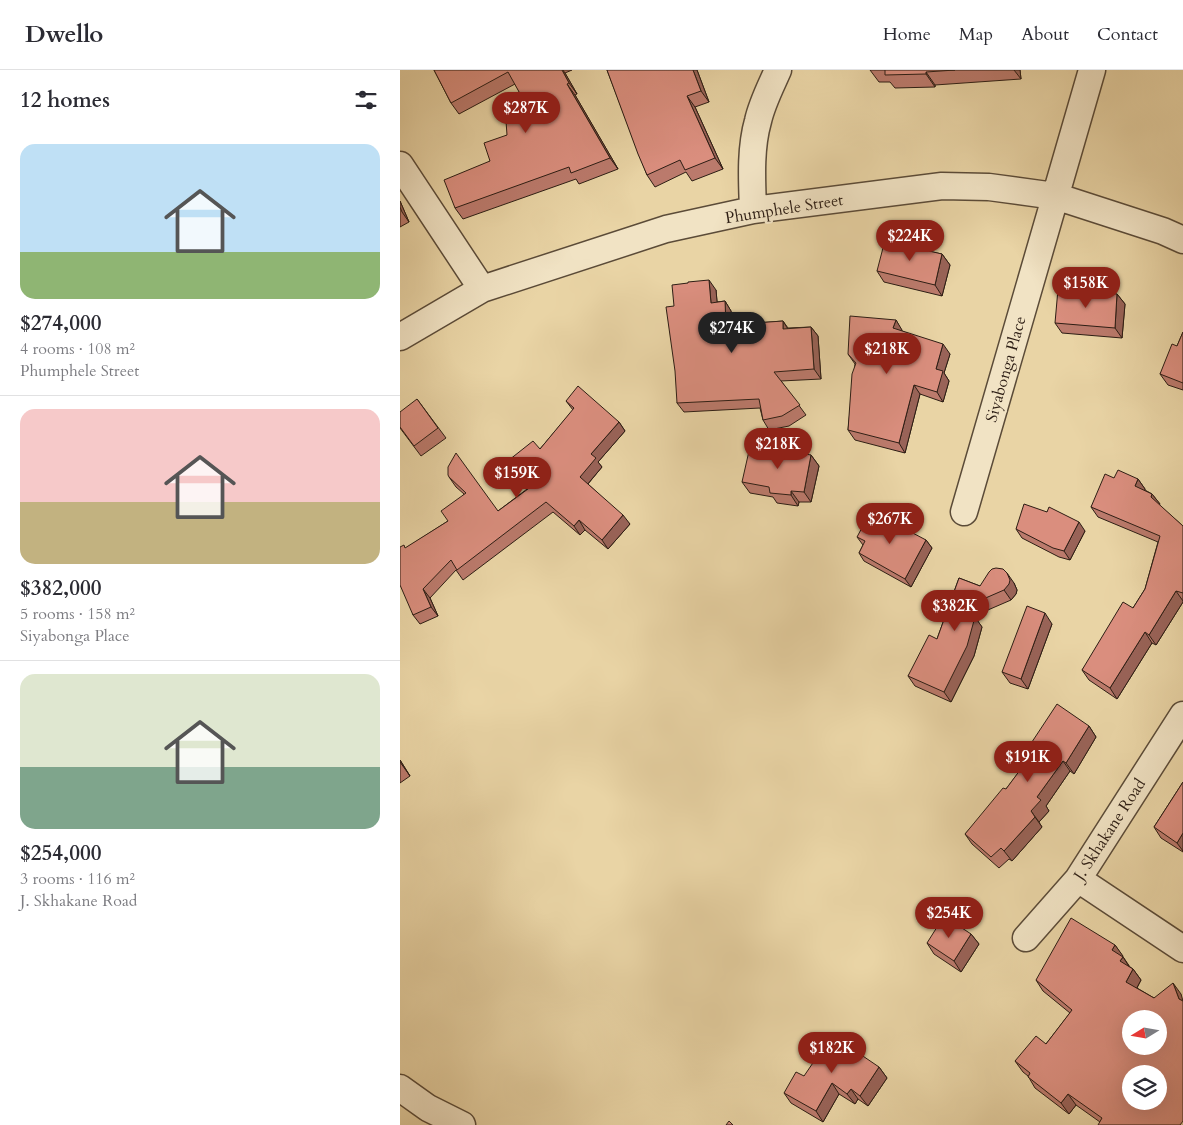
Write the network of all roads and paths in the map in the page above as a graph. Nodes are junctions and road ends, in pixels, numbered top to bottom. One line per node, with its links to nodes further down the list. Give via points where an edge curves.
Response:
1 (778, 70): 5 (street, via 754,136)
2 (1092, 70): 4 (street, Siyabonga Place)
3 (400, 165): 7 (street)
4 (1055, 196): 5 (street, Phumphele Street, via 989,187 942,186); 6 (street, Phumphele Street); 9 (street, Siyabonga Place)
5 (753, 210): 7 (street, Phumphele Street, via 666,229)
6 (1183, 240)
7 (482, 289): 8 (street, Phumphele Street)
8 (400, 337)
9 (964, 512)
10 (1183, 715): 11 (street, J. Skhakane Road)
11 (1078, 879): 12 (street, J. Skhakane Road); 13 (street)
12 (1026, 938)
13 (1183, 949)
14 (400, 1088): 15 (street, via 428,1108)
15 (462, 1125)

